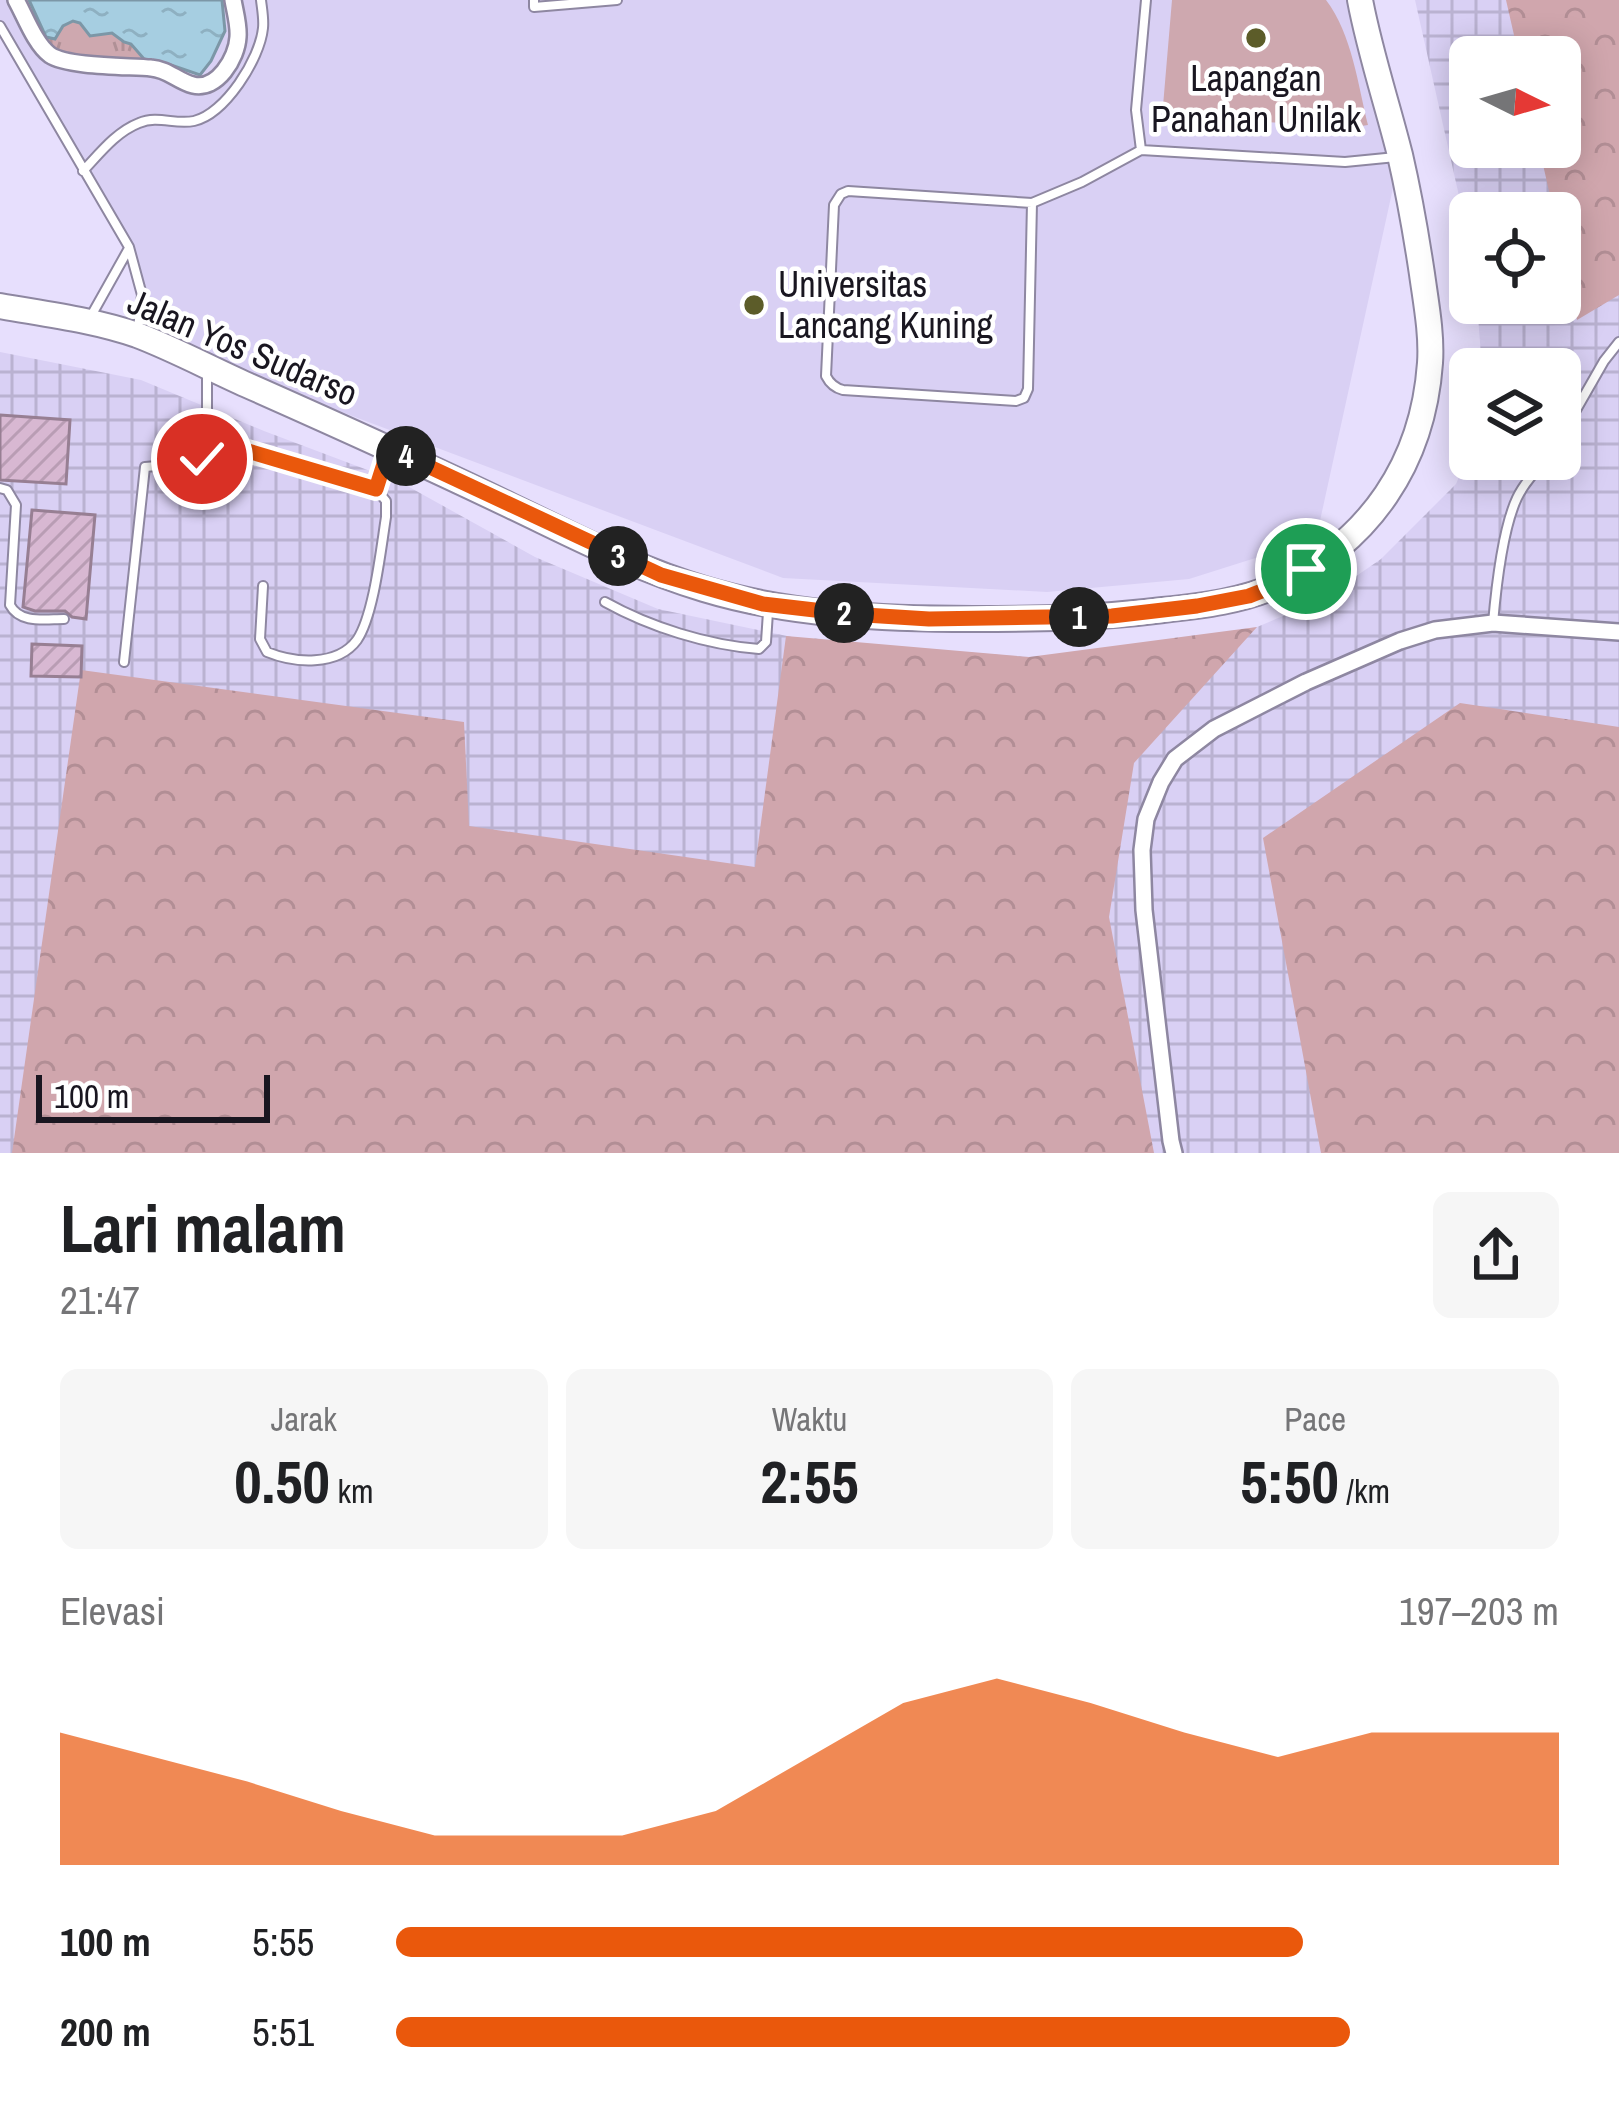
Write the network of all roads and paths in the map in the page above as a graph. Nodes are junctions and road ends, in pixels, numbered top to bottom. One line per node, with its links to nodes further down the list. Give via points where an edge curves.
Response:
1 (16, 0): 2 (street, via 49,54 159,69 202,87 222,72 238,42)
2 (233, 0)
3 (261, 0): 11 (lane, via 256,52 225,102 190,122 162,118 122,131)
4 (534, 0): 5 (lane, via 534,7)
5 (617, 0)
6 (1146, 0): 9 (lane, via 1136,110)
7 (1360, 0): 10 (main road, Jalan Yos Sudarso)
8 (0, 26): 11 (lane)
9 (1141, 150): 10 (lane, via 1345,163); 12 (lane)
10 (1400, 156): 27 (main road, Jalan Yos Sudarso, via 1428,312 1423,409 1399,478 1336,548 1249,596 1112,616 929,619)
11 (83, 171): 13 (lane)
12 (1032, 203): 12 (lane, via 841,194 826,376 835,388 1024,398)
13 (129, 248): 15 (lane); 16 (lane, via 142,295)
14 (0, 306): 15 (main road, Jalan Yos Sudarso)
15 (88, 322): 16 (main road, Jalan Yos Sudarso)
16 (137, 335): 18 (main road, Jalan Yos Sudarso)
17 (1619, 342): 19 (lane)
18 (207, 367): 20 (main road, Jalan Yos Sudarso); 21 (lane, via 207,418)
19 (1581, 401)
20 (389, 448): 24 (lane); 27 (main road, Jalan Yos Sudarso, via 661,575)
21 (241, 449): 24 (lane); 31 (lane, via 145,466)
22 (1529, 480): 29 (lane, via 1515,502)
23 (0, 488): 28 (lane, via 16,505 10,605 23,618)
24 (376, 489): 25 (lane, via 386,517 368,611 350,648 314,661 267,652 260,639)
25 (263, 586)
26 (605, 602): 27 (lane, via 647,622 758,649 766,642)
27 (768, 604)
28 (64, 619)
29 (1492, 623): 30 (street); 32 (street, via 1400,641 1306,682 1214,729 1175,759 1161,782 1146,819 1142,870)
30 (1619, 632)
31 (124, 662)
32 (1174, 1153)

